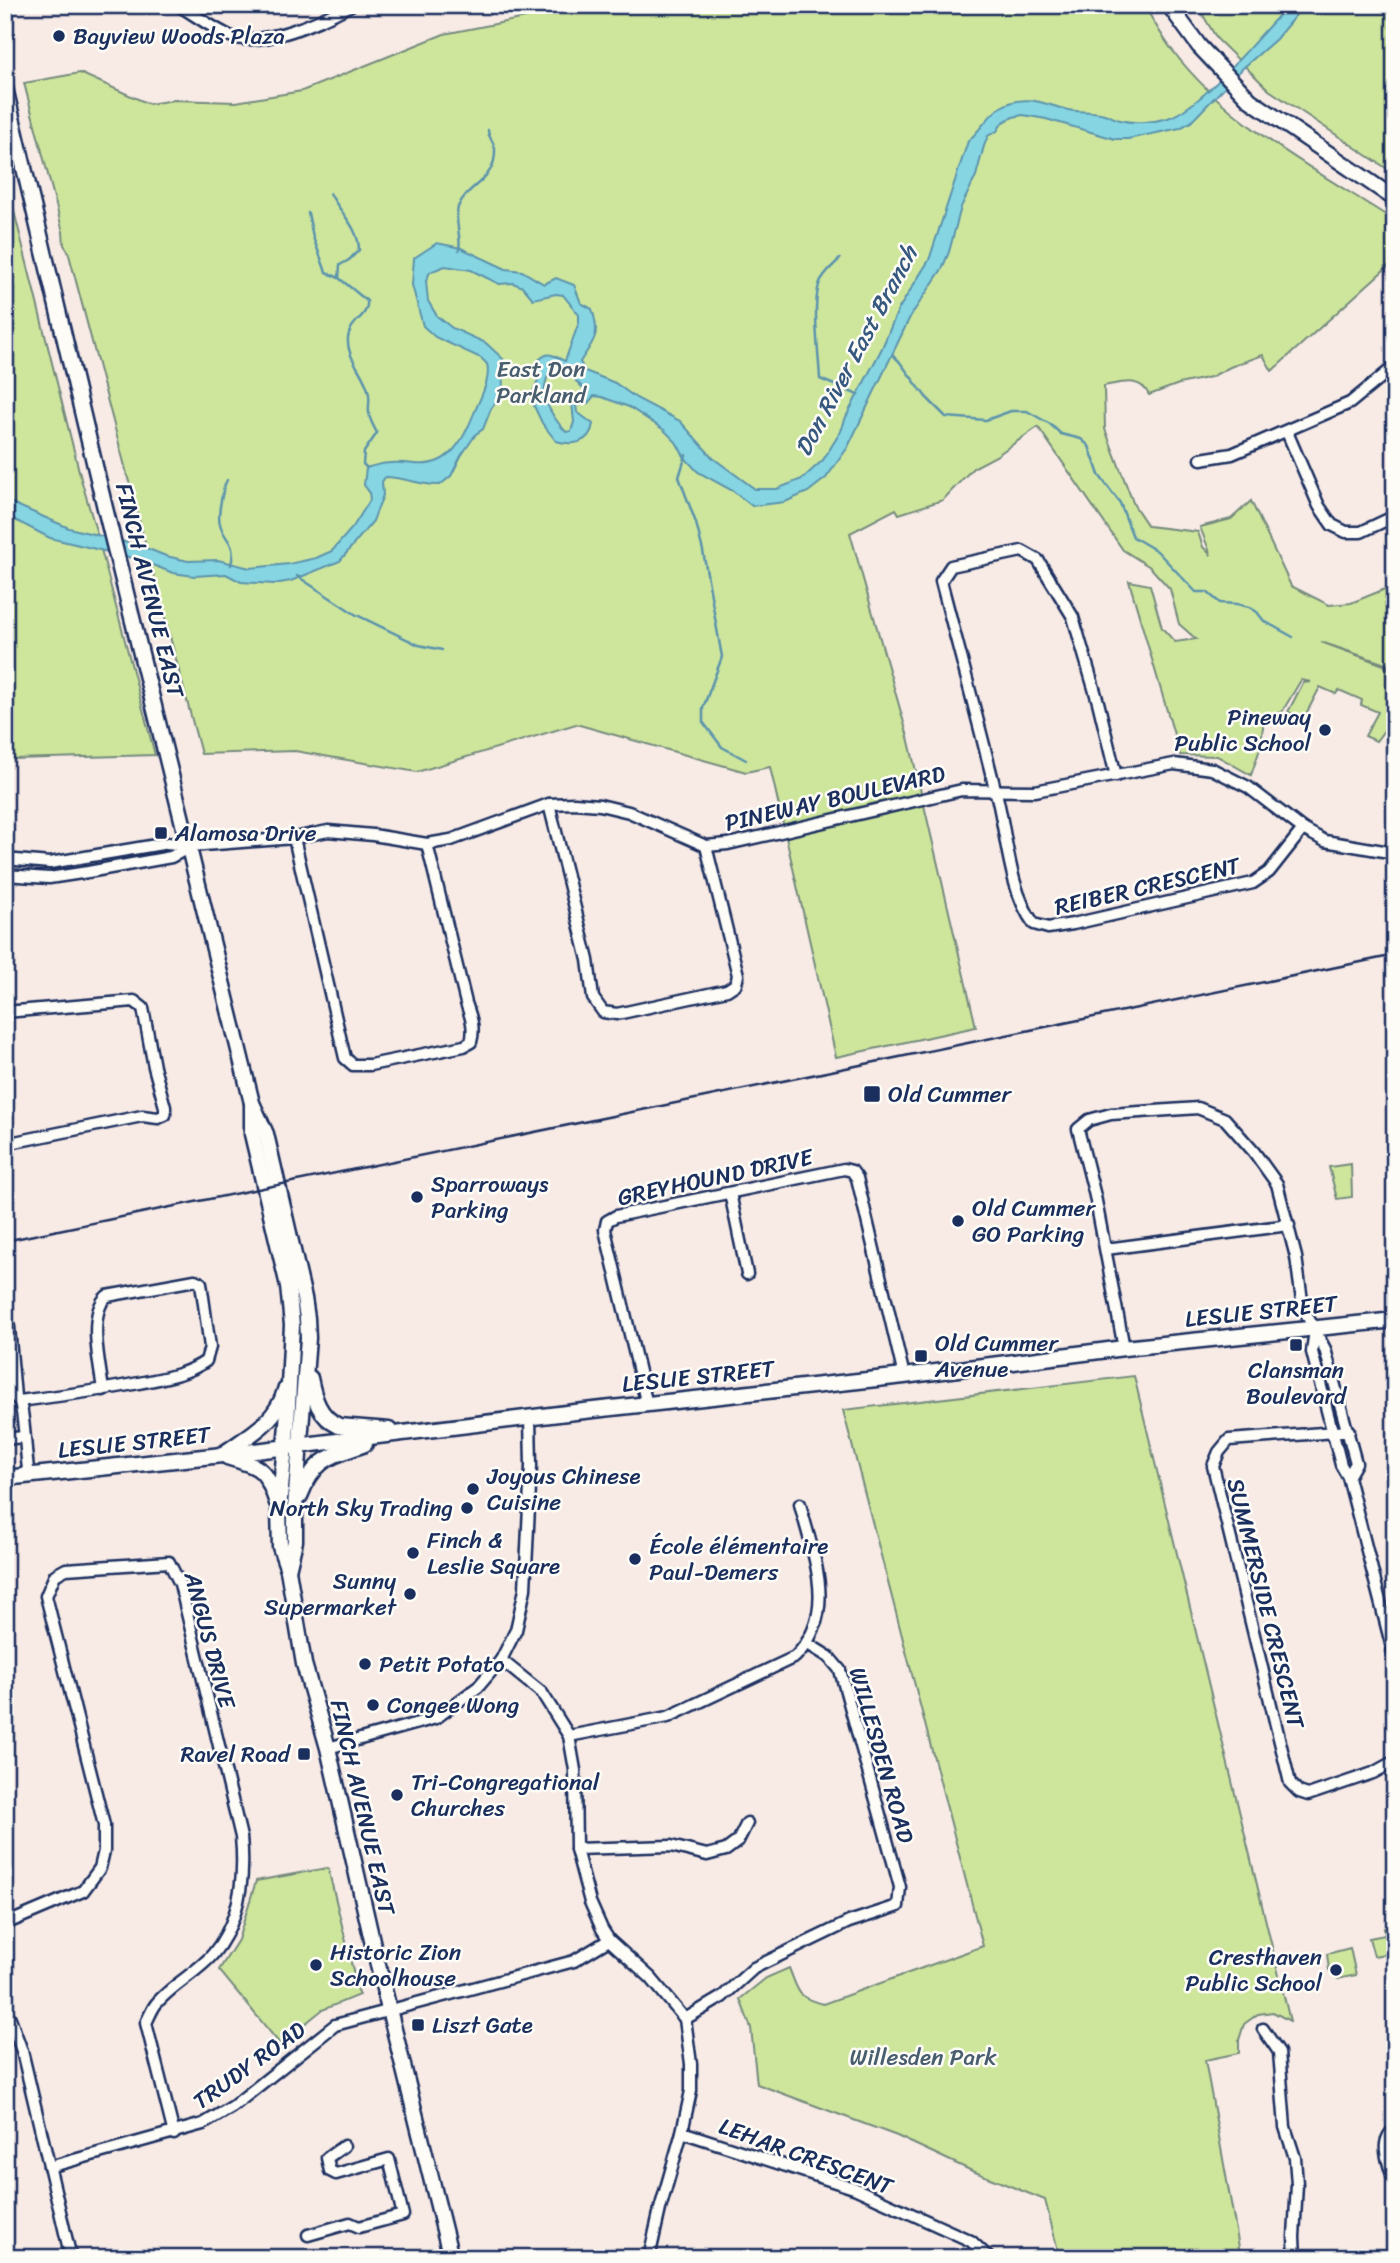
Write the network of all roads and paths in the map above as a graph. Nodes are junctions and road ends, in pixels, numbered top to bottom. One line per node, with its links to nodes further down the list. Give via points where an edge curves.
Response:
1 (178, 5): 2 (street, via 232,37 256,39 326,19)
2 (351, 5)
3 (1170, 5): 5 (main road, via 1199,46 1250,100)
4 (5, 88): 16 (main road, FINCH AVENUE EAST)
5 (1395, 199)
6 (1395, 366): 7 (street, via 1350,403)
7 (1287, 432): 8 (street, via 1232,454); 9 (street, via 1332,525 1346,532 1361,532)
8 (1201, 459)
9 (1395, 516)
10 (1116, 776): 11 (street, PINEWAY BOULEVARD, via 1035,791); 11 (street, REIBER CRESCENT, via 1073,617 1038,560 1022,551 951,566 941,581); 13 (street, PINEWAY BOULEVARD, via 1174,764 1212,769 1248,787)
11 (995, 791): 13 (street, REIBER CRESCENT, via 1025,912 1034,924 1048,928 1253,883 1269,872); 17 (street, PINEWAY BOULEVARD, via 961,790)
12 (549, 804): 15 (street, PINEWAY BOULEVARD, via 451,841); 17 (street, PINEWAY BOULEVARD, via 600,805 629,812); 17 (street, via 588,960 593,998 603,1012 617,1014 727,990 736,984 738,975)
13 (1303, 829): 18 (street, PINEWAY BOULEVARD, via 1342,846)
14 (294, 838): 15 (street, PINEWAY BOULEVARD, via 328,831); 15 (street, via 345,1058 353,1065 471,1042 472,1019); 16 (street, PINEWAY BOULEVARD)
15 (427, 844)
16 (191, 846): 19 (street, via 168,843 50,863); 20 (street, via 172,857 88,872 49,878); 22 (main road, FINCH AVENUE EAST)
17 (706, 846)
18 (1395, 853)
19 (5, 859)
20 (5, 875)
21 (5, 1012): 23 (street, via 134,1001 143,1008 165,1115)
22 (253, 1103): 32 (main road, FINCH AVENUE EAST, via 266,1134 304,1298); 33 (main road, FINCH AVENUE EAST, via 252,1134 288,1286)
23 (5, 1144)
24 (730, 1193): 27 (street); 34 (street, GREYHOUND DRIVE, via 852,1171); 37 (street, GREYHOUND DRIVE, via 607,1221 605,1230)
25 (1289, 1225): 26 (street); 26 (street, via 1277,1184 1225,1119 1198,1108 1111,1114 1089,1120 1078,1129); 30 (street, via 1303,1308)
26 (1106, 1249): 31 (street)
27 (747, 1274)
28 (1395, 1320): 30 (main road, LESLIE STREET)
29 (5, 1323): 36 (street)
30 (1315, 1329): 31 (main road, LESLIE STREET); 39 (street); 41 (street, via 1311,1352)
31 (1124, 1348): 34 (main road, LESLIE STREET)
32 (307, 1357): 40 (main road, via 316,1403 332,1423); 45 (main road, FINCH AVENUE EAST)
33 (291, 1366): 45 (main road, FINCH AVENUE EAST); 46 (main road, via 274,1415)
34 (905, 1376): 37 (main road, LESLIE STREET)
35 (103, 1390): 35 (street, via 184,1374 206,1361 209,1347 201,1283 195,1280 107,1296 101,1301 95,1324); 36 (street)
36 (19, 1401): 43 (street)
37 (647, 1405): 38 (main road, LESLIE STREET)
38 (530, 1417): 40 (main road, LESLIE STREET); 56 (street, via 525,1589 516,1630)
39 (1349, 1432): 41 (street, SUMMERSIDE CRESCENT); 48 (street, via 1356,1463)
40 (411, 1433): 42 (main road, LESLIE STREET)
41 (1333, 1433): 48 (street); 59 (street, SUMMERSIDE CRESCENT, via 1228,1440 1213,1466 1290,1783 1308,1795)
42 (390, 1436): 45 (main road, LESLIE STREET); 51 (main road, via 317,1466)
43 (23, 1437): 44 (street); 47 (street)
44 (5, 1439)
45 (292, 1447): 46 (main road, LESLIE STREET); 51 (main road, FINCH AVENUE EAST); 52 (main road, FINCH AVENUE EAST)
46 (222, 1455): 47 (main road, LESLIE STREET); 52 (main road, via 260,1468 269,1479)
47 (29, 1476): 49 (main road, LESLIE STREET)
48 (1348, 1477): 55 (street)
49 (5, 1478)
50 (800, 1504): 54 (street, via 820,1580 820,1612)
51 (295, 1507): 53 (main road, FINCH AVENUE EAST, via 295,1541)
52 (279, 1509): 53 (main road, FINCH AVENUE EAST, via 279,1547)
53 (288, 1570): 58 (main road, FINCH AVENUE EAST, via 304,1664)
54 (808, 1644): 57 (street, via 794,1657 668,1717); 66 (street, WILLESDEN ROAD, via 840,1670 900,1887 898,1906 849,1922 754,1968 722,1997)
55 (1395, 1659)
56 (501, 1660): 57 (street, via 542,1693); 58 (street, via 478,1687 436,1718)
57 (569, 1736): 61 (street, via 575,1770)
58 (328, 1748): 64 (main road, FINCH AVENUE EAST)
59 (1395, 1761)
60 (747, 1823): 61 (street, via 738,1841 707,1855 671,1846)
61 (576, 1849): 63 (street, via 590,1902)
62 (5, 1924): 70 (street, ANGUS DRIVE, via 83,1891 100,1868 104,1851 104,1825 46,1596 55,1575 66,1569 169,1562 180,1584 244,1865 232,1921 212,1954 156,2004 146,2023)
63 (609, 1940): 64 (street, via 574,1961); 66 (street, via 651,1978)
64 (388, 2009): 70 (street, TRUDY ROAD, via 335,2025 232,2107 204,2124); 76 (main road, FINCH AVENUE EAST)
65 (5, 2011): 72 (street, via 22,2051)
66 (685, 2019): 69 (street, via 691,2091)
67 (1263, 2029): 79 (street, via 1279,2052 1285,2127 1295,2158)
68 (1395, 2129): 73 (street, via 1384,2146)
69 (682, 2132): 77 (street); 78 (street, LEHAR CRESCENT, via 854,2188 971,2241)
70 (174, 2134): 72 (street, TRUDY ROAD)
71 (344, 2146): 74 (street, via 327,2158 330,2171 336,2174 389,2159 403,2216 359,2227 350,2223)
72 (49, 2167): 75 (street)
73 (1395, 2184)
74 (309, 2235)
75 (71, 2258)
76 (451, 2258)
77 (651, 2258)
78 (989, 2258)
79 (1295, 2258)

